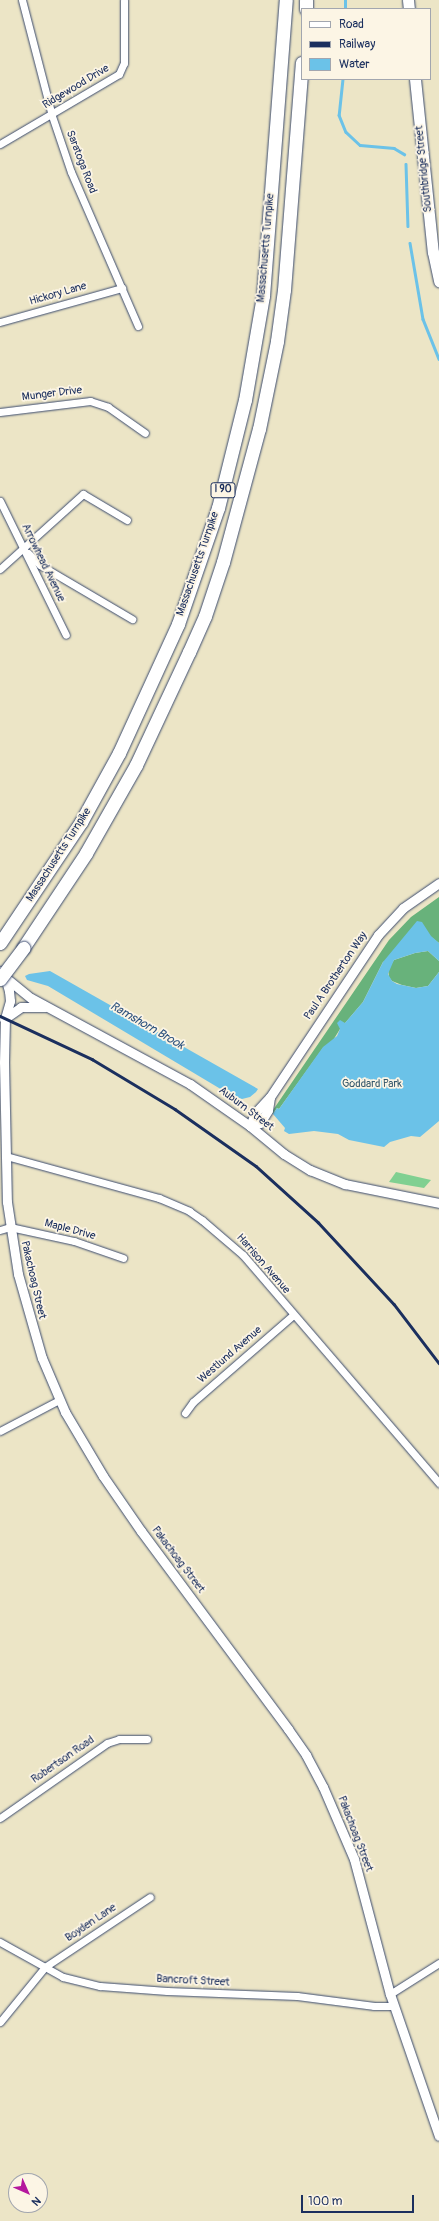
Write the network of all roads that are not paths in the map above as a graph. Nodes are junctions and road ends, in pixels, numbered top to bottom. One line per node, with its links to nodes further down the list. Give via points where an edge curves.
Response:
1 (22, 0): 6 (street, Saratoga Road)
2 (124, 0): 6 (street, Ridgewood Drive, via 122,70 114,78)
3 (286, 0): 21 (highway, Massachusetts Turnpike / I 90, via 261,308 245,400 218,508 178,624 119,753 81,822)
4 (301, 76): 22 (highway, Massachusetts Turnpike / I 90, bridge, via 284,290 277,341 259,429 223,562 197,634 136,765 86,853)
5 (415, 80): 8 (main road, Southbridge Street, via 433,252)
6 (52, 115): 7 (street, Ridgewood Drive); 9 (street, Saratoga Road, via 71,172)
7 (0, 144)
8 (439, 281)
9 (122, 288): 10 (street, Hickory Lane); 11 (street, Saratoga Road)
10 (0, 322)
11 (138, 326)
12 (0, 412): 13 (street, Munger Drive, via 90,401 108,407)
13 (145, 434)
14 (0, 500): 16 (street, Arrowhead Avenue)
15 (127, 520): 16 (street, via 83,494)
16 (23, 548): 17 (street); 18 (street, via 40,565); 19 (street, Arrowhead Avenue)
17 (0, 569)
18 (132, 619)
19 (66, 635)
20 (439, 883): 26 (street, Paul A Brotherton Way, via 408,904 383,929 270,1097 268,1110 260,1123)
21 (0, 943)
22 (2, 976): 23 (street, Auburn Street, via 23,993); 24 (street, Pakachoag Street, via 10,991 10,1001)
23 (48, 1007): 24 (street, via 24,1006); 26 (street, Auburn Street, via 184,1080)
24 (3, 1020): 25 (street, Pakachoag Street)
25 (2, 1058): 27 (street, Pakachoag Street)
26 (250, 1126): 28 (street, Auburn Street, via 293,1161 323,1176 345,1184)
27 (6, 1156): 29 (street, Pakachoag Street); 32 (street, Harrison Avenue, via 159,1198 189,1211 239,1250)
28 (439, 1203)
29 (10, 1228): 30 (street); 31 (street, Maple Drive, via 74,1241); 33 (street, Pakachoag Street, via 28,1316)
30 (0, 1230)
31 (123, 1258)
32 (293, 1316): 34 (street, Westlund Avenue, via 193,1402); 36 (street, Harrison Avenue)
33 (59, 1400): 35 (street); 43 (street, Pakachoag Street, via 77,1434 116,1495 312,1765 338,1818 354,1859)
34 (185, 1413)
35 (0, 1431)
36 (439, 1483)
37 (147, 1739): 38 (street, Robertson Road, via 120,1739 107,1743)
38 (0, 1818)
39 (150, 1896): 42 (street, Boyden Lane)
40 (0, 1942): 42 (street, Bancroft Street)
41 (439, 1963): 43 (street)
42 (45, 1967): 44 (street, Bancroft Street, via 73,1980 114,1987 303,1996 374,2006); 45 (street, Boyden Lane)
43 (390, 1994): 44 (street, Pakachoag Street)
44 (394, 2006): 46 (street, Pakachoag Street)
45 (0, 2022)
46 (439, 2136)

